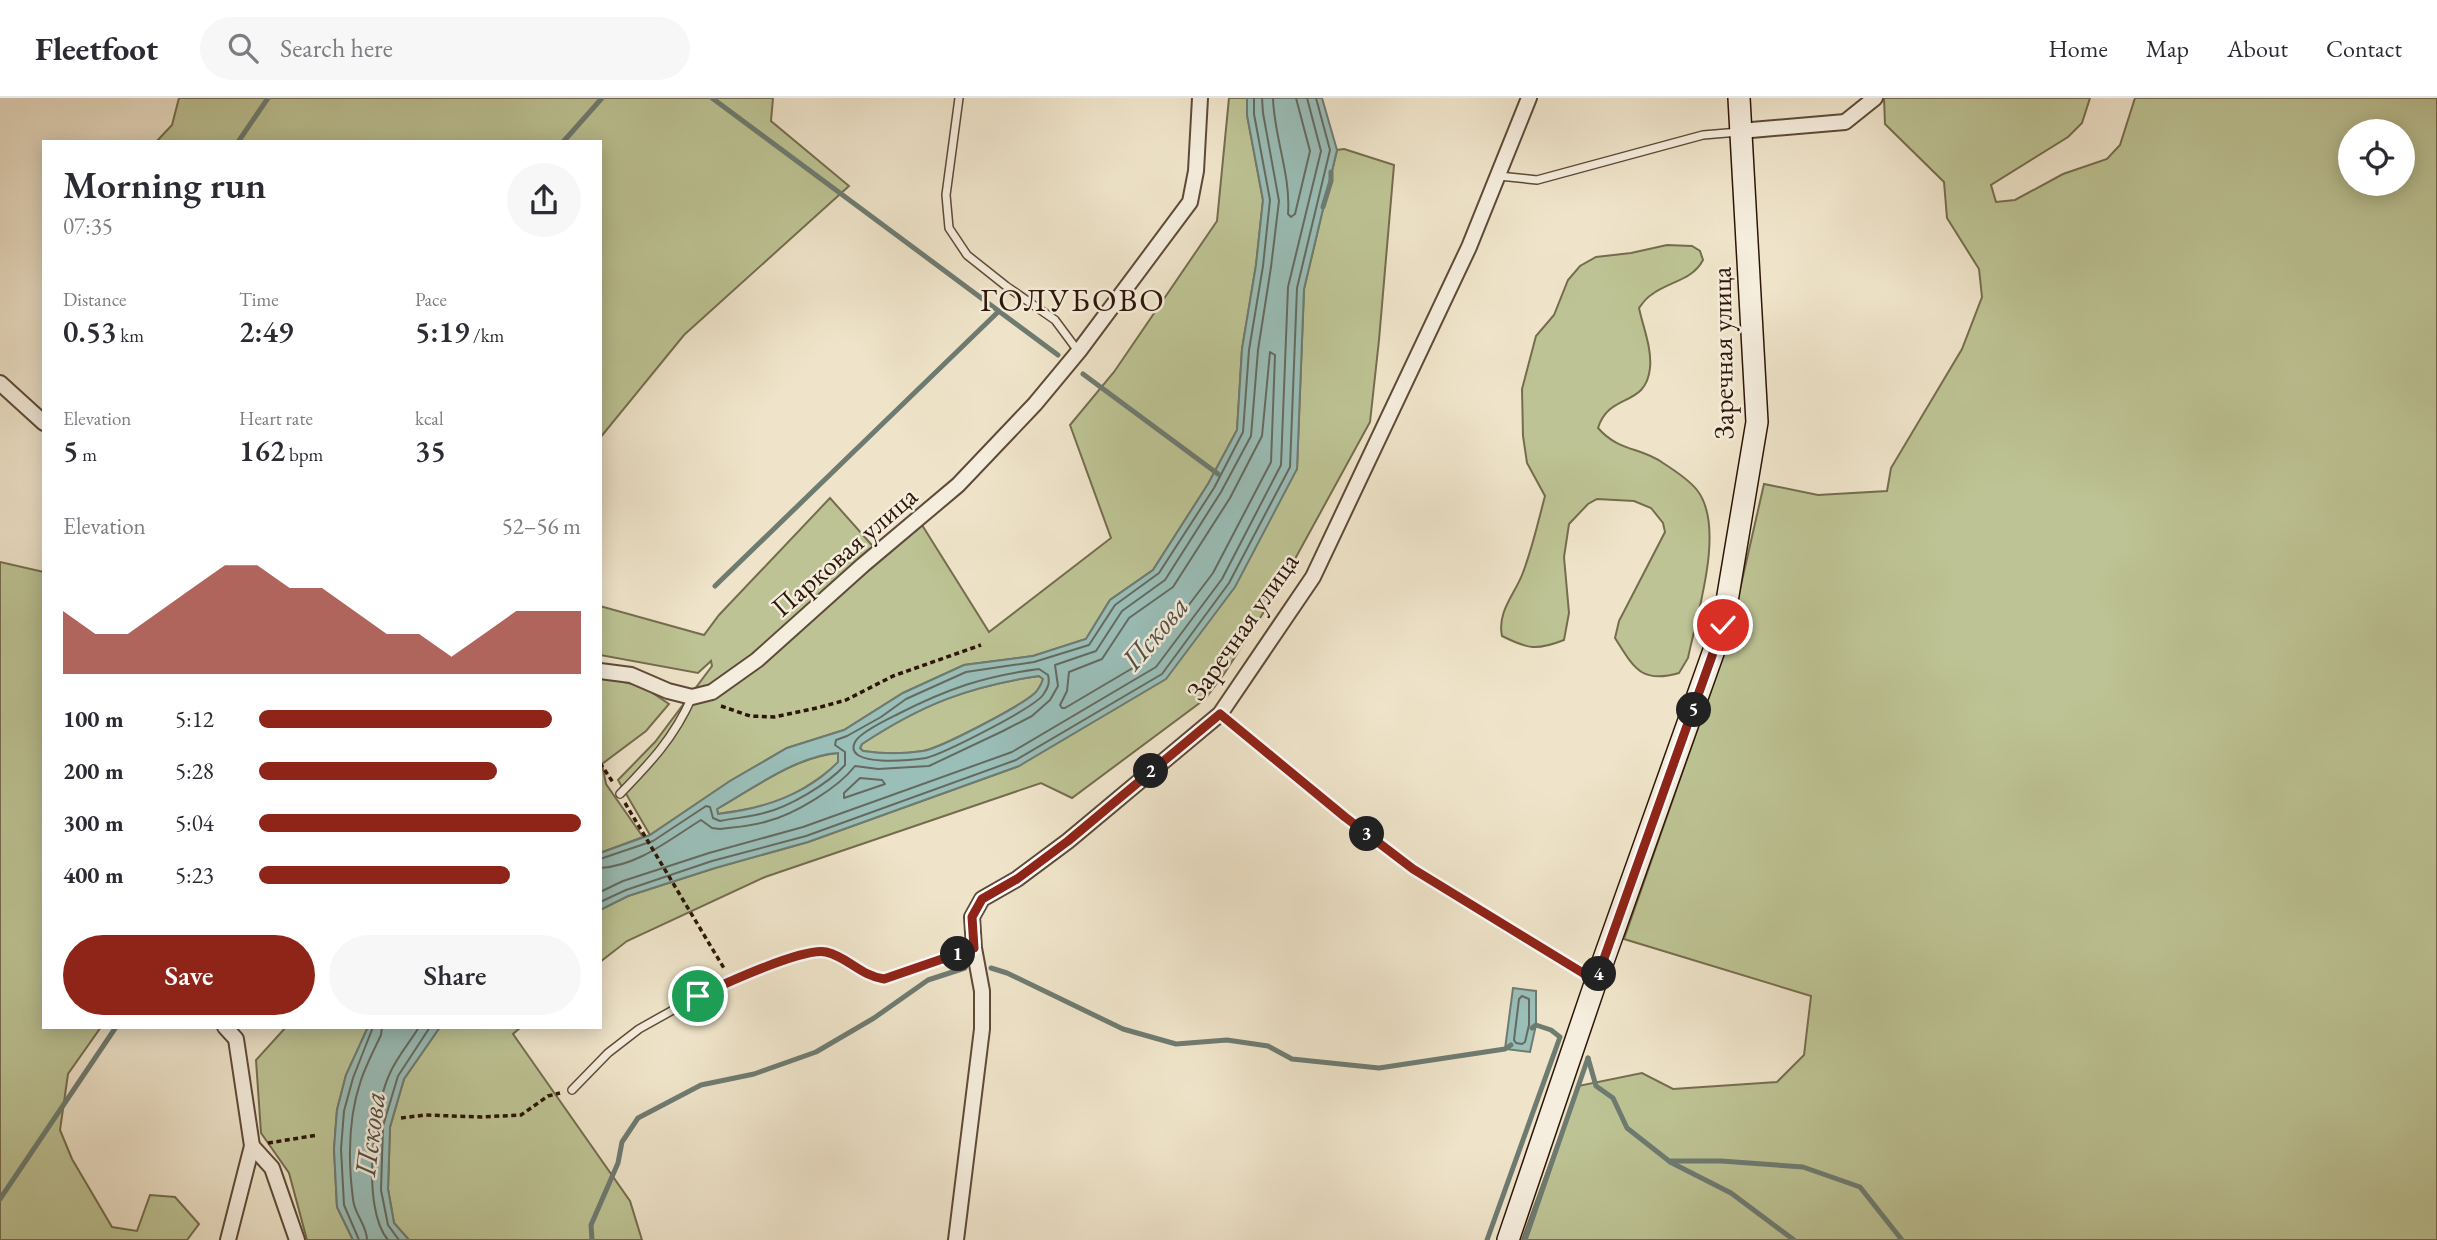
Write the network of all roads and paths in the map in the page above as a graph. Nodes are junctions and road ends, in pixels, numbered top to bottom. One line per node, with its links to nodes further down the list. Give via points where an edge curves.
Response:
1 (959, 98): 8 (lane, via 946,195 949,228 967,255 1055,320)
2 (1200, 98): 8 (street, Парковая улица, via 1190,202)
3 (1529, 98): 7 (street, Заречная улица)
4 (1739, 98): 6 (street, Заречная улица)
5 (1875, 98): 6 (street, via 1845,122)
6 (1740, 131): 7 (lane, via 1703,135 1537,180); 19 (street, Заречная улица, via 1757,422 1723,625)
7 (1499, 176): 14 (street, Заречная улица, via 1313,577)
8 (1079, 351): 13 (street, Парковая улица, via 958,485 757,660 712,692)
9 (0, 383): 10 (street)
10 (42, 421)
11 (981, 645): 13 (path, via 893,676 846,701 774,717 750,716)
12 (602, 671): 13 (street, via 631,675)
13 (692, 697): 16 (lane, via 661,750)
14 (1220, 714): 17 (street, Заречная улица, via 1068,841 982,899 972,917); 19 (path, via 1413,869)
15 (602, 766): 16 (path)
16 (620, 794): 18 (path)
17 (974, 948): 18 (lane, via 884,979 821,951); 27 (street, Заречная улица, via 982,991 982,1029)
18 (732, 981): 21 (lane, via 639,1029)
19 (1596, 981): 28 (street, Заречная улица)
20 (227, 1029): 24 (street, via 236,1039)
21 (572, 1090): 22 (path, via 548,1097 521,1115)
22 (401, 1118)
23 (318, 1135): 24 (path)
24 (252, 1146): 25 (street); 26 (street, via 272,1168)
25 (228, 1240)
26 (297, 1240)
27 (956, 1240)
28 (1508, 1240)

